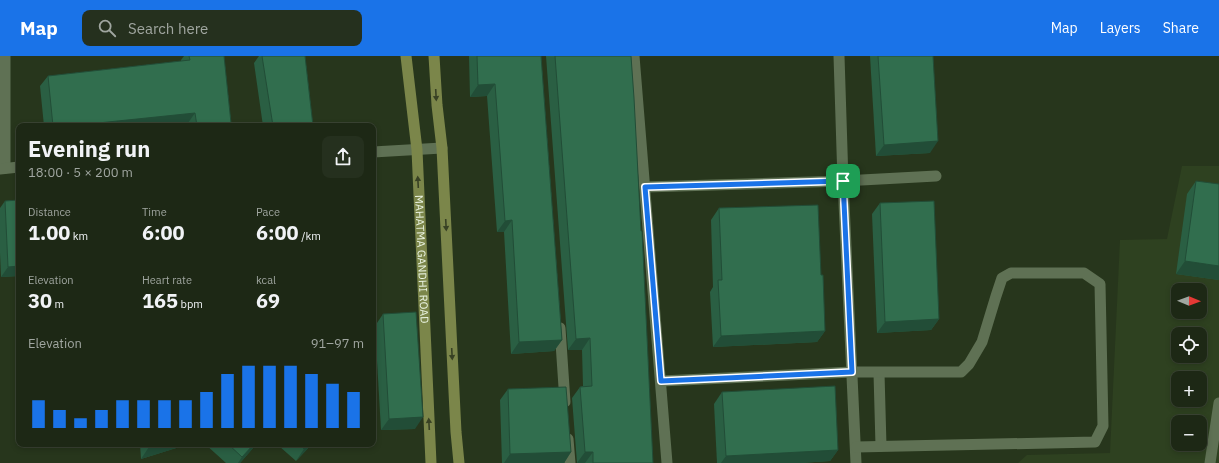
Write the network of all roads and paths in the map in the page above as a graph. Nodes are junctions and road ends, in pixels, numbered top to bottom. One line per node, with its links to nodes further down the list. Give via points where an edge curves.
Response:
1 (5, 56): 10 (street)
2 (406, 56): 7 (main road, MAHATMA GANDHI ROAD)
3 (434, 56): 6 (main road, one-way to 6)
4 (634, 56): 13 (street)
5 (839, 56): 12 (street)
6 (442, 148): 7 (street); 24 (main road, one-way to 24)
7 (417, 150): 8 (street); 23 (main road, MAHATMA GANDHI ROAD, one-way to 7)
8 (376, 152)
9 (16, 167): 10 (street)
10 (2, 168)
11 (936, 176): 12 (street)
12 (843, 181): 13 (street); 15 (street)
13 (645, 187): 17 (street)
14 (559, 314): 19 (street)
15 (852, 372): 16 (street); 17 (street); 22 (street)
16 (880, 372): 21 (street); 21 (street, via 961,372 982,342 1002,278 1011,273 1084,273 1100,284 1103,426 1095,442)
17 (661, 381): 26 (street)
18 (1219, 403): 28 (street)
19 (566, 416)
20 (568, 432): 25 (street)
21 (881, 446): 22 (street)
22 (856, 447): 27 (street)
23 (431, 463)
24 (459, 463)
25 (570, 463)
26 (667, 463)
27 (856, 463)
28 (1210, 463)

